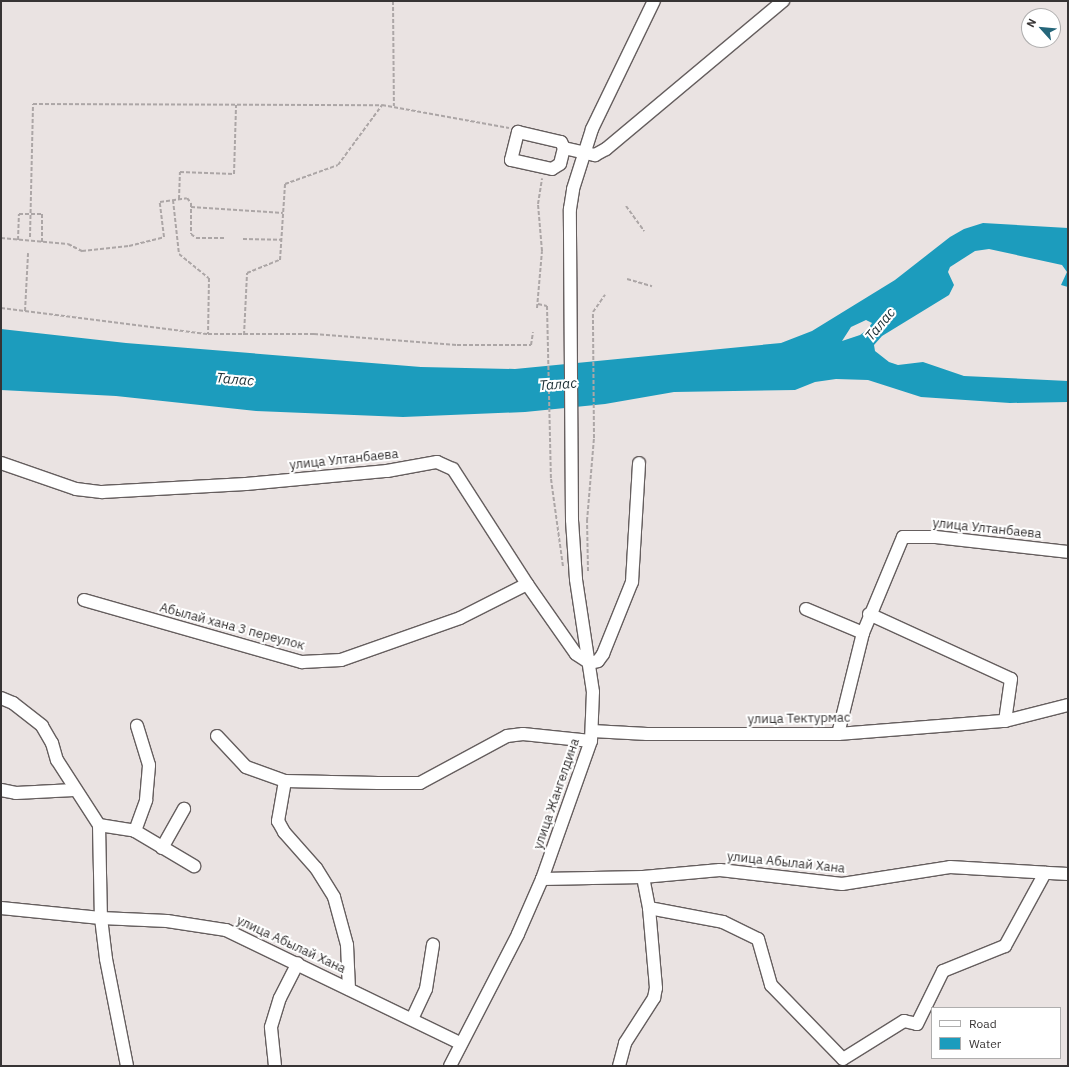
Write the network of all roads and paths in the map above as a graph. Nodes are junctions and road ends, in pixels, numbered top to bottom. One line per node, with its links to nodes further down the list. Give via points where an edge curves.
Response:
1 (393, 1): 6 (path)
2 (654, 1): 9 (street, улица Жангелдина, via 608,95)
3 (783, 1): 9 (street, via 606,150 595,155)
4 (236, 105): 5 (path); 11 (path, via 234,174 180,172); 16 (path, via 33,104)
5 (382, 105): 6 (path); 15 (path, via 338,165 285,184)
6 (394, 106): 7 (path)
7 (501, 126)
8 (564, 148): 9 (street); 10 (street, via 560,164 552,169); 10 (street, via 560,142 518,132 511,160)
9 (583, 154): 46 (street, улица Жангелдина, via 572,189 570,209 570,438 576,580 582,632)
10 (544, 168): 29 (path, via 538,204 542,251)
11 (179, 199): 12 (path); 14 (path, via 187,198)
12 (173, 200): 24 (path, via 160,202 164,237 128,246 82,251 68,244); 34 (path, via 179,254 209,278)
13 (626, 206): 17 (path)
14 (191, 207): 15 (path); 20 (path, via 191,234 196,238)
15 (283, 213): 23 (path)
16 (30, 214): 18 (path); 22 (path, via 19,214); 24 (path, via 42,214)
17 (644, 231)
18 (30, 237)
19 (1, 238): 22 (path)
20 (224, 238)
21 (243, 239): 23 (path)
22 (18, 240): 24 (path)
23 (282, 240): 35 (path, via 280,260 247,273)
24 (42, 242)
25 (28, 253): 32 (path)
26 (627, 279): 27 (path)
27 (652, 286)
28 (605, 295): 40 (path, via 593,312 594,438 587,521)
29 (538, 304): 31 (path); 39 (path, via 547,306 551,478)
30 (1, 308): 32 (path)
31 (537, 308)
32 (25, 311): 34 (path)
33 (533, 332): 35 (path, via 531,345 449,345 314,334)
34 (208, 334): 35 (path)
35 (244, 335)
36 (1, 463): 41 (street, улица Ултанбаева, via 76,489 102,492 246,484 387,471 437,462 453,469)
37 (639, 463): 46 (street, via 632,582 603,654 598,661)
38 (1068, 552): 44 (street, улица Ултанбаева, via 935,537 903,537)
39 (564, 571)
40 (588, 572)
41 (527, 584): 42 (street, Абылай хана 3 переулок, via 460,618 341,660 302,662); 46 (street, улица Ултанбаева, via 576,654)
42 (84, 600)
43 (806, 609): 45 (street)
44 (870, 614): 45 (street); 49 (street, via 1011,679)
45 (863, 633): 51 (street)
46 (590, 663): 53 (street, улица Жангелдина)
47 (1, 698): 56 (street, via 13,703 42,726)
48 (1068, 705): 49 (street, улица Тектурмас)
49 (1006, 721): 51 (street, улица Тектурмас)
50 (136, 726): 59 (street, via 149,765 146,800)
51 (838, 734): 53 (street, улица Тектурмас)
52 (217, 736): 54 (street, улица Тектурмас, via 246,767)
53 (592, 736): 54 (street, улица Тектурмас, via 507,736 420,783); 65 (street, улица Жангелдина)
54 (285, 780): 71 (street, via 278,821 284,832 316,868 334,897 347,945)
55 (1, 790): 56 (street)
56 (74, 790): 58 (street)
57 (184, 809): 60 (street)
58 (99, 825): 59 (street); 68 (street)
59 (135, 831): 60 (street)
60 (162, 848): 61 (street)
61 (194, 866)
62 (1044, 873): 63 (street, улица Абылай Хана); 64 (street, улица Абылай Хана, via 950,867 842,884 720,870); 67 (street, via 1005,946 943,971 917,1024 904,1021 842,1058 772,985 758,939 723,922)
63 (1068, 874)
64 (643, 877): 65 (street, улица Абылай Хана); 67 (street)
65 (542, 879): 73 (street, улица Жангелдина, via 518,934)
66 (1, 908): 68 (street, улица Абылай Хана)
67 (649, 908): 77 (street, via 656,988 654,998 625,1043)
68 (101, 918): 70 (street, улица Абылай Хана, via 167,920 226,930); 74 (street, via 106,959)
69 (433, 945): 72 (street, via 426,989)
70 (298, 963): 71 (street, улица Абылай Хана); 75 (street, via 280,998 271,1027)
71 (349, 989): 72 (street, улица Абылай Хана)
72 (412, 1019): 73 (street, улица Абылай Хана)
73 (460, 1043): 76 (street, улица Жангелдина)
74 (127, 1066)
75 (275, 1066)
76 (450, 1066)
77 (619, 1066)

